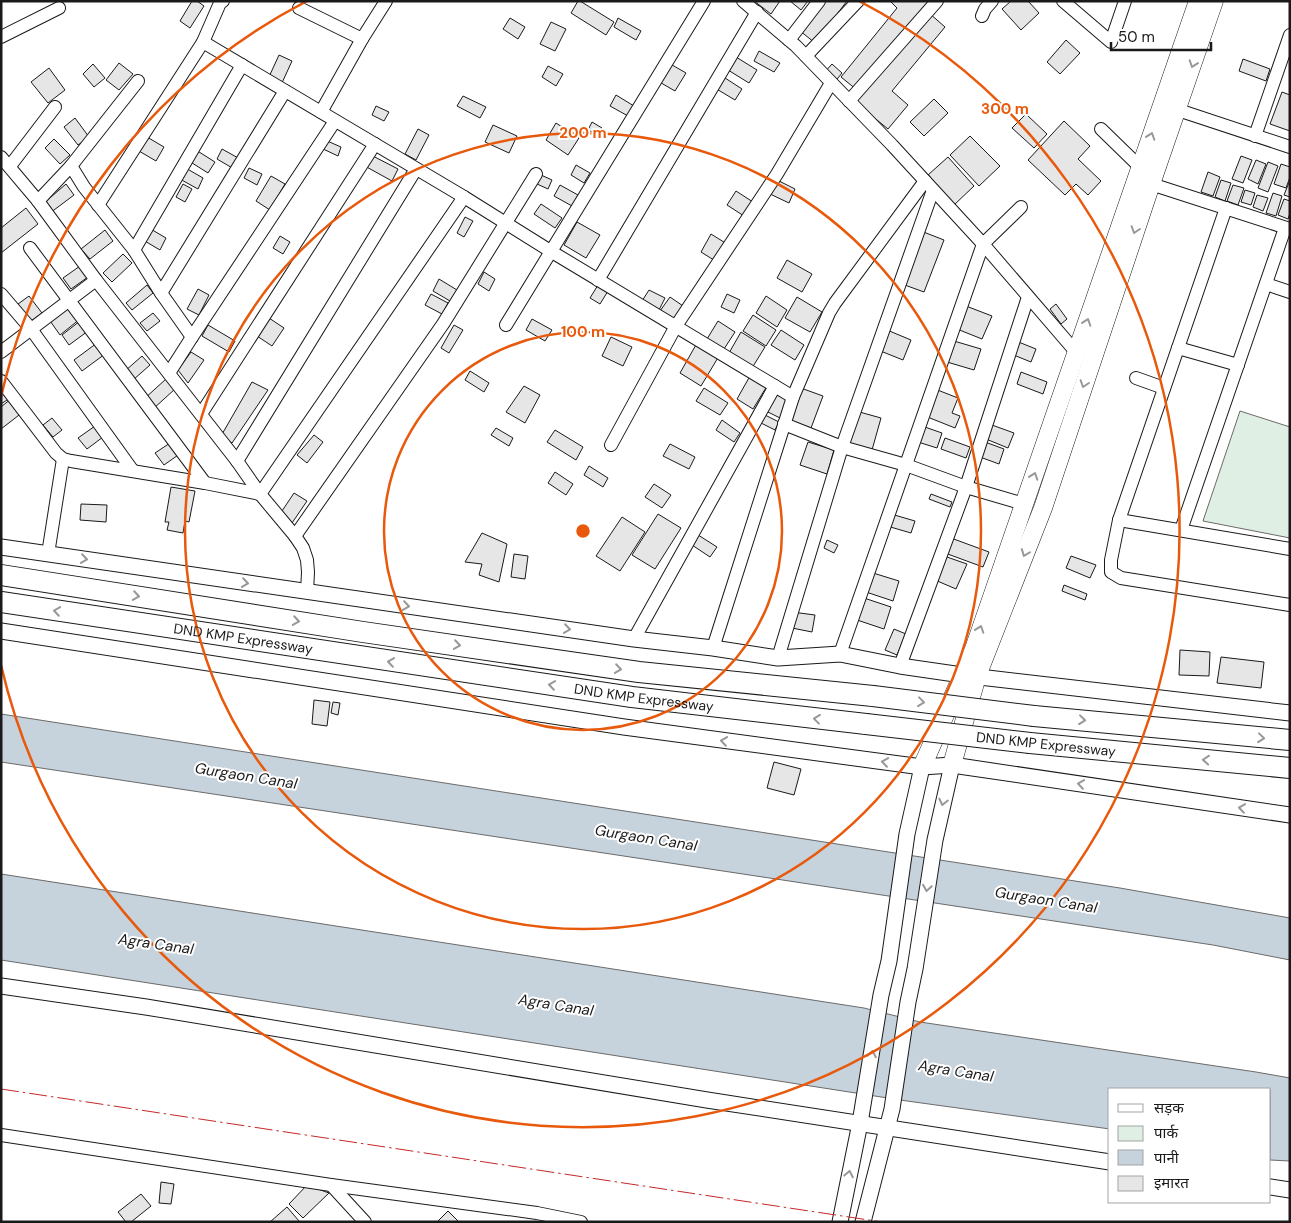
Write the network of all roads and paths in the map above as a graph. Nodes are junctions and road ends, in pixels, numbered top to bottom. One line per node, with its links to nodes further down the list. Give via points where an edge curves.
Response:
1 (386, 1): 18 (street)
2 (704, 1): 53 (street)
3 (744, 1): 15 (street)
4 (819, 1): 19 (street)
5 (858, 1): 22 (street)
6 (937, 1): 27 (street)
7 (992, 1): 16 (street)
8 (1063, 1): 9 (street, via 1110,42)
9 (1125, 1)
10 (1198, 1): 29 (main road)
11 (1214, 1): 29 (main road, one-way to 29)
12 (220, 2): 20 (street)
13 (60, 8): 17 (street)
14 (300, 8): 18 (street)
15 (757, 12): 19 (street); 55 (street)
16 (982, 16)
17 (1, 37)
18 (362, 38): 30 (street)
19 (789, 40): 22 (street)
20 (203, 42): 23 (street); 45 (street)
21 (1289, 42): 33 (street)
22 (806, 56): 25 (street)
23 (242, 65): 26 (street); 52 (street)
24 (138, 81): 37 (street)
25 (832, 82): 27 (street); 63 (street, via 777,174)
26 (286, 91): 30 (street); 58 (street)
27 (849, 101): 42 (street)
28 (55, 107): 36 (street)
29 (1170, 107): 33 (street); 38 (main road, one-way to 29); 41 (main road)
30 (321, 112): 31 (street)
31 (335, 121): 34 (street); 65 (street)
32 (1101, 129): 38 (street)
33 (1256, 136): 35 (street)
34 (374, 144): 39 (street); 76 (street)
35 (1290, 147)
36 (5, 162): 44 (street)
37 (71, 166): 44 (street); 45 (street)
38 (1140, 167): 68 (main road, one-way to 38)
39 (416, 169): 43 (street); 81 (street)
40 (536, 174): 48 (street)
41 (1151, 184): 47 (street); 104 (main road, one-way to 104, via 1043,508)
42 (929, 186): 50 (street); 75 (street, via 835,303); 79 (street)
43 (464, 197): 48 (street); 86 (street)
44 (38, 201): 54 (street)
45 (98, 205): 52 (street)
46 (1021, 207): 50 (street)
47 (1226, 208): 49 (street); 66 (street)
48 (506, 223): 53 (street); 90 (street, via 443,324)
49 (1287, 228): 56 (street)
50 (983, 244): 60 (street); 82 (street)
51 (30, 248): 61 (street)
52 (134, 250): 58 (street)
53 (552, 252): 55 (street); 62 (street)
54 (96, 280): 61 (street); 70 (street)
55 (598, 280): 63 (street)
56 (1266, 284): 57 (street); 69 (street)
57 (1290, 292)
58 (161, 293): 65 (street)
59 (1, 294): 64 (street)
60 (1028, 297): 68 (street); 85 (street)
61 (69, 300): 64 (street); 84 (street)
62 (506, 325)
63 (676, 326): 73 (street); 78 (street)
64 (31, 329): 67 (street); 83 (street)
65 (192, 337): 70 (street)
66 (1178, 348): 69 (street); 74 (street)
67 (1, 352)
68 (1076, 352): 87 (main road, one-way to 68)
69 (1238, 365): 89 (street)
70 (169, 373): 76 (street)
71 (1136, 378): 74 (street)
72 (1, 381): 80 (street)
73 (776, 386): 75 (street); 99 (street)
74 (1164, 388): 88 (street)
75 (793, 397): 77 (street)
76 (201, 414): 81 (street)
77 (784, 424): 79 (street); 100 (street)
78 (611, 445)
79 (842, 447): 82 (street); 102 (street)
80 (64, 459): 83 (street); 93 (street)
81 (237, 462): 86 (street)
82 (906, 465): 85 (street); 101 (street)
83 (133, 471): 84 (street)
84 (205, 483): 86 (street)
85 (966, 487): 87 (street); 103 (street)
86 (260, 494): 90 (street)
87 (1024, 504): 104 (main road, one-way to 87, via 974,649)
88 (1119, 520): 89 (street); 97 (street, via 1111,572 1121,578)
89 (1181, 530): 92 (street)
90 (295, 536): 95 (street, via 307,560)
91 (1, 547): 93 (street)
92 (1290, 549)
93 (48, 554): 95 (street, one-way to 95)
94 (1, 575): 106 (highway, DND KMP Expressway, one-way to 106, bridge, via 639,672 1034,716)
95 (307, 592): 99 (street, one-way to 99)
96 (1, 602): 109 (highway, DND KMP Expressway, one-way to 96, bridge, via 1030,743 632,697)
97 (1290, 605)
98 (1, 631): 108 (street, one-way to 98, via 624,727)
99 (634, 639): 100 (street)
100 (713, 648): 102 (street)
101 (840, 654): 102 (street); 103 (street)
102 (778, 658)
103 (900, 666): 104 (street)
104 (970, 676): 105 (street); 107 (main road); 108 (main road)
105 (1290, 713)
106 (1290, 740)
107 (952, 765): 108 (street); 110 (street, one-way to 107); 113 (street, one-way to 113, via 935,840)
108 (922, 767): 112 (street, one-way to 108, via 889,961 907,834)
109 (1290, 768)
110 (1290, 815)
111 (1, 986): 112 (street)
112 (860, 1123): 113 (street); 122 (street, one-way to 112)
113 (888, 1127): 115 (street); 123 (street)
114 (1, 1134): 116 (street)
115 (1108, 1162)
116 (331, 1185): 119 (street); 120 (street)
117 (1271, 1187): 118 (street)
118 (1290, 1190)
119 (533, 1218): 121 (street)
120 (365, 1222)
121 (581, 1222)
122 (840, 1222)
123 (864, 1222)

